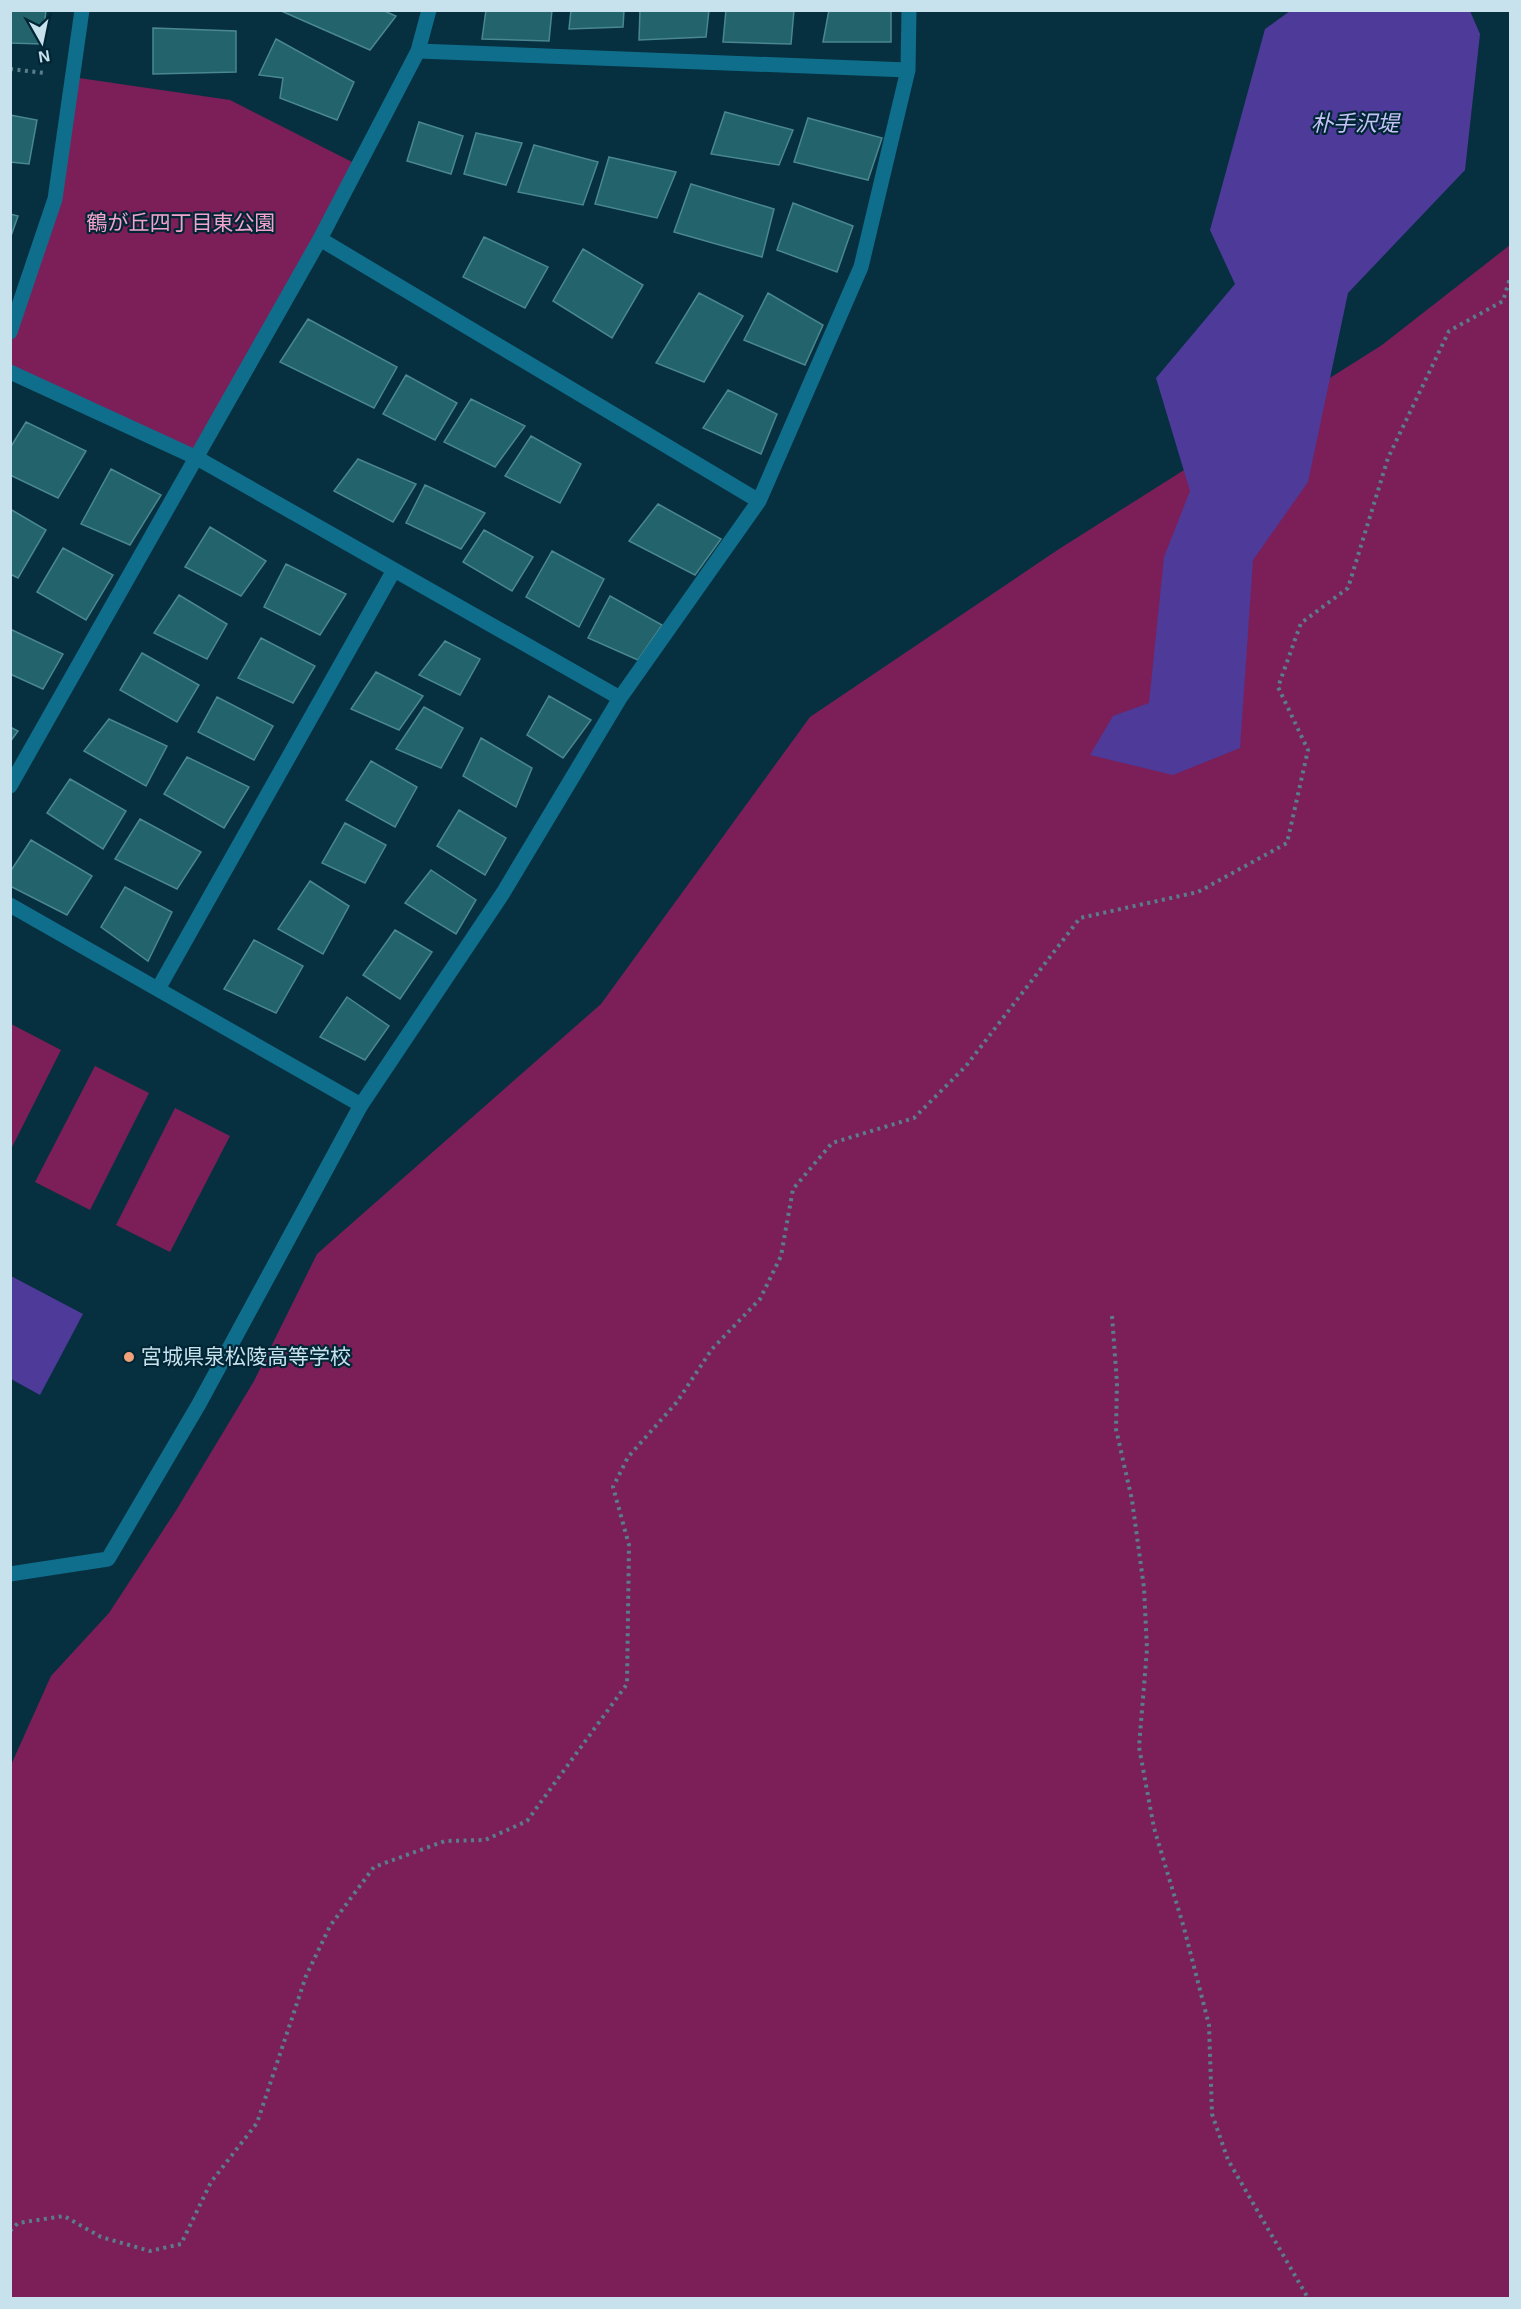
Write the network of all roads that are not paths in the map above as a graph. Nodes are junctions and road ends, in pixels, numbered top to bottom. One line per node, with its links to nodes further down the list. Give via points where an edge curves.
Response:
1 (81, 10): 7 (street, via 55,199)
2 (429, 10): 4 (street)
3 (909, 10): 5 (street)
4 (418, 51): 5 (street); 6 (street)
5 (908, 70): 10 (street, via 861,267)
6 (320, 239): 9 (street); 10 (street)
7 (10, 332)
8 (10, 372): 9 (street)
9 (197, 458): 11 (street); 13 (street)
10 (759, 501): 12 (street)
11 (394, 570): 12 (street); 15 (street)
12 (620, 699): 16 (street, via 503,893)
13 (10, 786)
14 (10, 904): 15 (street)
15 (158, 989): 16 (street)
16 (361, 1105): 17 (street, via 199,1404 108,1559)
17 (10, 1575)

